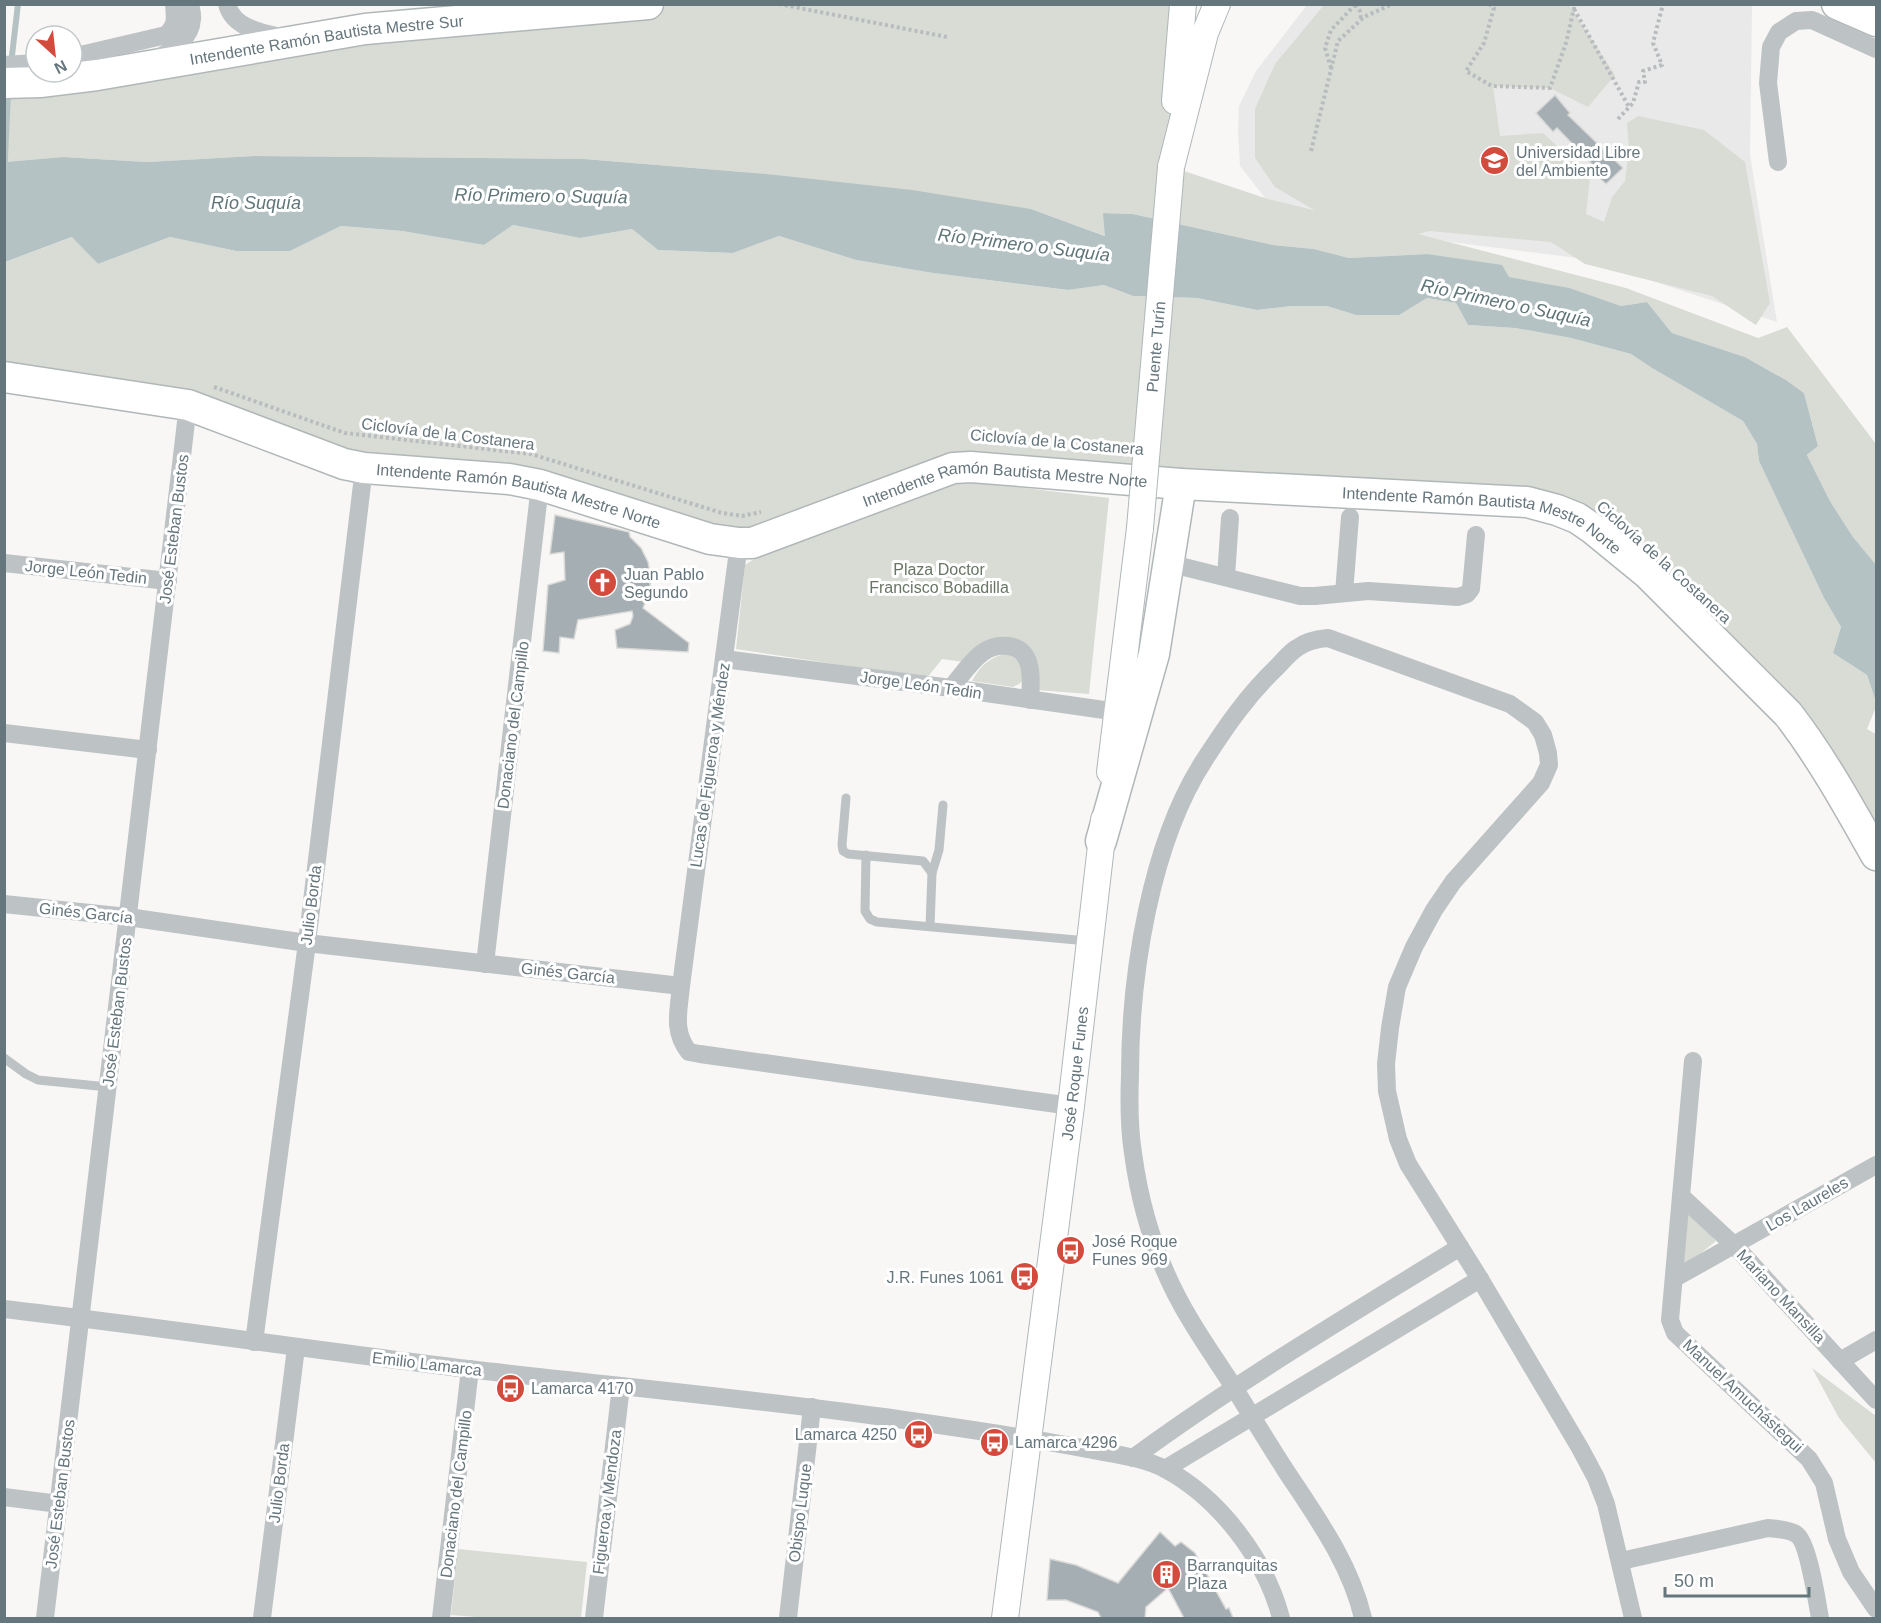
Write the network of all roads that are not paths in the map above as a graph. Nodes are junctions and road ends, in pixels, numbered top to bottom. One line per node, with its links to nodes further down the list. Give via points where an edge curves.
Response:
1 (174, 4): 12 (street, via 176,19 173,29 165,35)
2 (190, 4): 14 (street, via 192,20 188,33 177,47)
3 (227, 4): 10 (street, via 237,21 255,30)
4 (648, 4): 8 (main road, Intendente Ramón Bautista Mestre Sur)
5 (1183, 4): 20 (main road, Puente Turín)
6 (1217, 4): 20 (main road, Puente Turín, via 1204,33)
7 (1837, 4): 9 (main road)
8 (563, 8): 10 (main road, Intendente Ramón Bautista Mestre Sur)
9 (1876, 21)
10 (297, 40): 14 (main road, Intendente Ramón Bautista Mestre Sur)
11 (1876, 49): 19 (street, via 1812,20 1796,21 1779,32 1771,47 1768,83)
12 (84, 54)
13 (4, 64): 15 (street)
14 (143, 67): 16 (main road, Intendente Ramón Bautista Mestre Sur)
15 (24, 69)
16 (84, 75)
17 (24, 77): 18 (main road, Intendente Ramón Bautista Mestre Sur)
18 (4, 83)
19 (1778, 162)
20 (1172, 167): 28 (main road, Puente Turín, bridge)
21 (4, 377): 22 (main road, Intendente Ramón Bautista Mestre Norte)
22 (197, 394): 23 (main road, Intendente Ramón Bautista Mestre Norte, via 344,464); 34 (street, José Esteban Bustos)
23 (364, 468): 25 (main road, Intendente Ramón Bautista Mestre Norte); 52 (street, Julio Borda)
24 (1181, 484): 30 (main road, Intendente Ramón Bautista Mestre Norte, via 971,466 953,468 752,543); 32 (main road); 46 (main road, Intendente Ramón Bautista Mestre Norte, via 1527,502 1577,518 1648,574 1788,714 1826,769)
25 (540, 485): 30 (main road, Intendente Ramón Bautista Mestre Norte, via 710,539); 53 (street, Donaciano del Campillo)
26 (1350, 517): 35 (street)
27 (1230, 518): 33 (street)
28 (1140, 528): 39 (main road, José Roque Funes)
29 (1476, 534): 35 (street, via 1471,589 1467,594 1458,597)
30 (739, 543): 36 (street, Lucas de Figueroa y Méndez)
31 (4, 563): 34 (street, Jorge León Tedin)
32 (1168, 563): 33 (street); 44 (main road, via 1154,654)
33 (1227, 578): 35 (street, via 1300,596)
34 (168, 581): 41 (street, José Esteban Bustos)
35 (1344, 592)
36 (724, 659): 37 (street, Jorge León Tedin); 54 (street, Lucas de Figueroa y Méndez)
37 (951, 688): 38 (street, Jorge León Tedin); 38 (street, via 984,651 1013,647 1021,651 1030,668)
38 (1030, 700): 39 (street, Jorge León Tedin)
39 (1118, 712): 44 (main road, José Roque Funes)
40 (4, 733): 41 (street)
41 (148, 750): 49 (street, José Esteban Bustos)
42 (846, 798): 45 (lane, via 843,851)
43 (943, 805): 47 (lane, via 939,850)
44 (1101, 840): 51 (main road, José Roque Funes)
45 (866, 855): 47 (lane, via 922,861); 50 (lane, via 865,911 870,919)
46 (1876, 855)
47 (932, 873): 50 (lane)
48 (4, 904): 49 (street, Ginés García)
49 (128, 917): 52 (street, Ginés García); 57 (street, José Esteban Bustos)
50 (930, 926): 51 (lane)
51 (1090, 941): 58 (main road, José Roque Funes)
52 (307, 944): 53 (street, Ginés García); 68 (street, Julio Borda)
53 (485, 964): 54 (street, Ginés García)
54 (681, 986): 58 (street, via 679,1036 689,1052)
55 (4, 1058): 57 (lane, via 38,1080)
56 (1694, 1061): 60 (street, Manuel Amuchástegui)
57 (108, 1087): 66 (street, José Esteban Bustos)
58 (1071, 1106): 77 (main road, José Roque Funes)
59 (1876, 1165): 61 (street, Los Laureles)
60 (1681, 1196): 61 (street, Mariano Mansilla); 63 (street, Manuel Amuchástegui)
61 (1735, 1246): 63 (street, Los Laureles); 70 (street, Mariano Mansilla)
62 (1460, 1247): 64 (street); 73 (street); 73 (street, via 1408,1164 1398,1139 1387,1091 1389,1028 1397,987 1434,910 1453,882 1541,783 1549,765 1548,753 1536,722 1510,704 1328,638 1314,639 1298,647 1234,714 1181,801 1152,890 1136,979 1129,1112 1147,1222 1175,1293)
63 (1675, 1278): 83 (street, Manuel Amuchástegui, via 1670,1320 1676,1333 1809,1459 1824,1483 1837,1539 1851,1572)
64 (1480, 1279): 76 (street); 82 (street, via 1596,1478)
65 (4, 1309): 66 (street, Emilio Lamarca)
66 (80, 1318): 68 (street, Emilio Lamarca); 81 (street, José Esteban Bustos)
67 (1876, 1340): 70 (street)
68 (254, 1342): 69 (street, Emilio Lamarca)
69 (296, 1348): 71 (street, Emilio Lamarca); 85 (street, Julio Borda)
70 (1840, 1361): 74 (street, Mariano Mansilla)
71 (470, 1369): 72 (street, Emilio Lamarca); 86 (street, Donaciano del Campillo)
72 (621, 1386): 75 (street, Emilio Lamarca); 87 (street, Figueroa y Mendoza)
73 (1234, 1388): 76 (street); 78 (street)
74 (1876, 1400)
75 (812, 1407): 77 (street, Emilio Lamarca); 88 (street, Obispo Luque)
76 (1251, 1416): 79 (street); 91 (street, via 1333,1543 1350,1576)
77 (1029, 1438): 78 (street, Emilio Lamarca); 89 (main road, José Roque Funes)
78 (1133, 1458): 79 (street, Emilio Lamarca)
79 (1165, 1469): 90 (street, Emilio Lamarca, via 1193,1487 1238,1532 1268,1581)
80 (4, 1497): 81 (street)
81 (59, 1504): 84 (street, José Esteban Bustos)
82 (1620, 1561): 92 (street); 93 (street, via 1768,1528 1784,1529 1798,1534 1805,1547)
83 (1876, 1609)
84 (45, 1618)
85 (262, 1618)
86 (441, 1618)
87 (594, 1618)
88 (788, 1618)
89 (1005, 1618)
90 (1281, 1618)
91 (1363, 1618)
92 (1633, 1618)
93 (1820, 1618)

